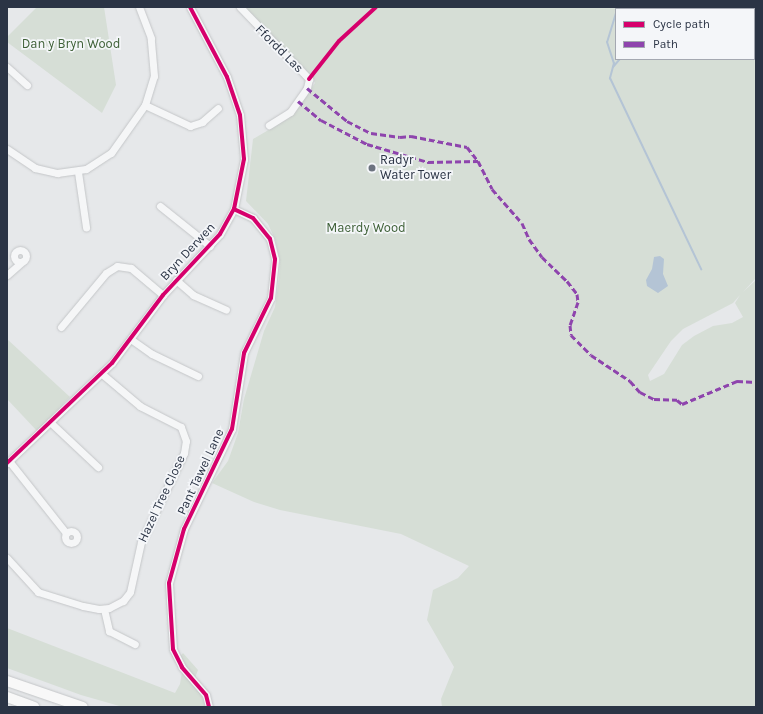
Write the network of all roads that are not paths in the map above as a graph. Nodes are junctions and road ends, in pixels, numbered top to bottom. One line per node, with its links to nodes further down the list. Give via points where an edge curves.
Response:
1 (139, 7): 6 (street, via 151,38 154,57 154,76)
2 (190, 7): 12 (street, Bryn Derwen, via 227,77 240,115 244,159)
3 (240, 7): 8 (street, Ffordd Las, via 309,79 307,88 290,112)
4 (7, 67): 5 (street)
5 (26, 85)
6 (145, 105): 7 (street, via 190,126 202,122); 10 (street, via 111,153 93,166)
7 (218, 108)
8 (269, 125)
9 (7, 149): 10 (street, via 46,172)
10 (78, 172): 13 (street)
11 (160, 206): 14 (street)
12 (234, 209): 14 (street, Bryn Derwen, via 226,226); 35 (street, Pant Tawel Lane, via 253,218 270,240 275,259 271,298 244,353 232,429 184,529 170,583 173,649 182,667 206,695)
13 (86, 227)
14 (210, 246): 17 (street, Bryn Derwen)
15 (23, 261): 16 (street)
16 (7, 275)
17 (176, 280): 18 (street, Bryn Derwen); 19 (street, via 194,295)
18 (163, 295): 20 (street, via 130,268 117,266 106,273); 21 (street, Bryn Derwen)
19 (226, 310)
20 (61, 327)
21 (132, 340): 22 (street, Bryn Derwen); 23 (street, via 152,354)
22 (102, 374): 24 (street, Bryn Derwen); 29 (street, Hazel Tree Close, via 140,406 181,427 186,441 184,453 146,527 137,554 130,592 118,604)
23 (198, 376)
24 (50, 422): 25 (street, Bryn Derwen); 26 (street)
25 (8, 462): 27 (street)
26 (98, 467)
27 (66, 533)
28 (7, 558): 29 (street, via 38,592 92,608)
29 (104, 609): 30 (street, via 109,631)
30 (135, 644)
31 (7, 681): 34 (highway)
32 (7, 697): 33 (highway)
33 (34, 707)
34 (83, 707)
35 (209, 707)

